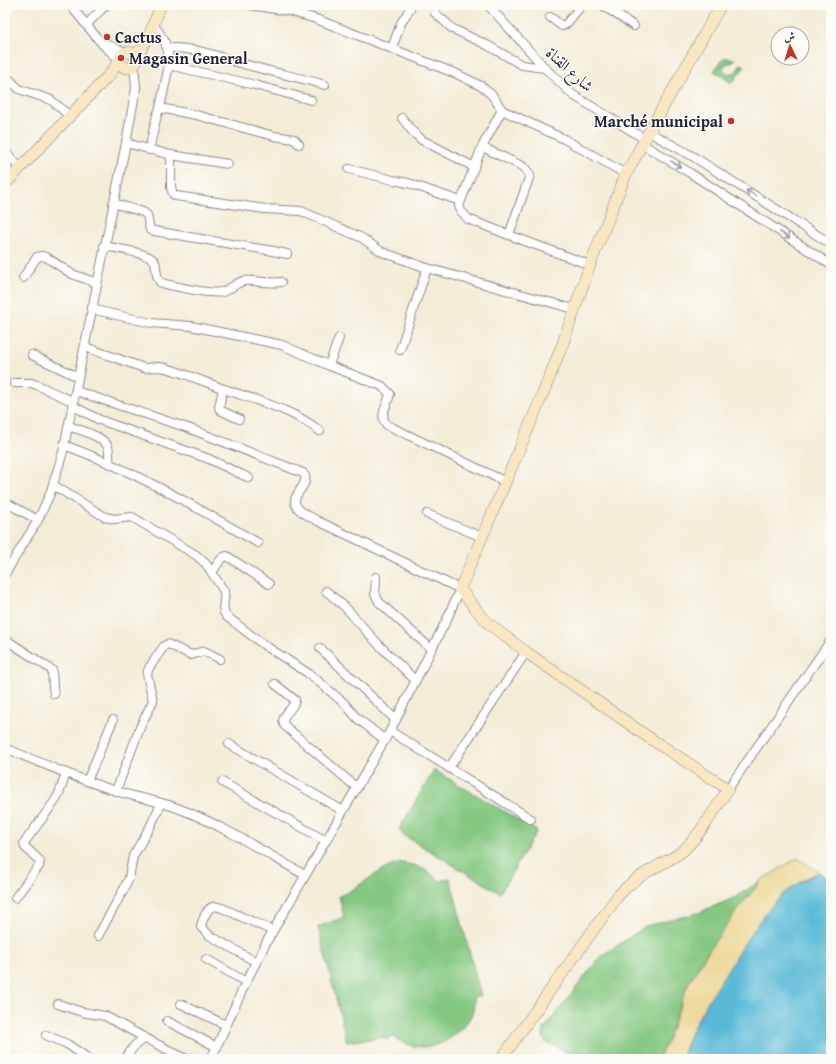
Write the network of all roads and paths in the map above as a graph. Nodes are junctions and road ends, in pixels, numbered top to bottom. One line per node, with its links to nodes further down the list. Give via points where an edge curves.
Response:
1 (70, 5): 12 (street)
2 (106, 5): 12 (street)
3 (161, 5): 13 (street)
4 (250, 5): 16 (street, via 289,11 316,19)
5 (412, 5): 16 (street, via 401,23)
6 (582, 5): 11 (street, via 562,26)
7 (602, 5): 14 (street)
8 (721, 5): 27 (street)
9 (493, 7): 19 (street, شارع القناة)
10 (435, 13): 19 (street, via 453,29 522,65)
11 (550, 17)
12 (86, 25): 17 (street, via 100,41)
13 (153, 25): 15 (street); 17 (street, via 146,42)
14 (634, 26)
15 (168, 48): 18 (street); 21 (street, via 204,52)
16 (392, 48): 24 (street, via 481,86 492,95)
17 (127, 59): 25 (street); 28 (street, via 136,88)
18 (169, 64): 22 (street); 23 (street)
19 (545, 68): 27 (street, شارع القناة, via 580,100)
20 (5, 75): 25 (street, via 19,89 51,100)
21 (325, 85)
22 (310, 100)
23 (160, 108): 29 (street, via 294,139); 31 (street)
24 (502, 110): 30 (street); 38 (street, via 564,139)
25 (70, 116): 36 (street)
26 (402, 118): 35 (street, via 412,132 422,140)
27 (646, 138): 38 (street); 43 (street, one-way to 27, via 694,157); 47 (street, one-way to 47, via 690,172)
28 (126, 143): 31 (street); 41 (street)
29 (298, 144)
30 (482, 147): 35 (street); 42 (street, via 524,166 530,175)
31 (149, 150): 33 (street)
32 (5, 151): 36 (street)
33 (171, 155): 34 (street); 48 (street, via 171,187 176,196 265,209 300,211 362,238 382,252)
34 (228, 164)
35 (474, 167): 40 (street)
36 (20, 168): 39 (street)
37 (349, 169): 40 (street, via 408,183)
38 (626, 174): 46 (street)
39 (5, 184)
40 (460, 201): 42 (street, via 461,211 468,218)
41 (113, 204): 44 (street); 45 (street, via 143,212 147,215 150,230)
42 (509, 235): 46 (street)
43 (831, 244)
44 (104, 246): 50 (street, via 151,257 160,283 192,290 214,293 222,292 243,281 270,284); 51 (street)
45 (287, 254)
46 (590, 265): 52 (street)
47 (831, 265)
48 (427, 268): 52 (street); 56 (street)
49 (22, 278): 51 (street, via 37,258 42,256 72,274)
50 (281, 282)
51 (97, 283): 53 (street)
52 (574, 308): 70 (street, via 542,396)
53 (91, 309): 55 (street); 58 (street, via 151,323 191,326 282,345)
54 (339, 338): 58 (street)
55 (85, 347): 59 (street); 61 (street, via 144,368 166,368)
56 (400, 350)
57 (32, 355): 59 (street)
58 (330, 366): 70 (street, via 382,386 388,391 390,394 383,417 387,425)
59 (78, 377): 62 (street)
60 (14, 383): 63 (street, via 37,385)
61 (223, 389): 64 (street, via 220,410); 66 (street, via 280,409)
62 (76, 392): 63 (street); 81 (street, via 188,428 303,473 306,480 295,499 299,510 318,522)
63 (74, 404): 65 (street); 69 (street, via 100,420 202,457)
64 (239, 419)
65 (69, 426): 67 (street); 68 (street, via 105,442 109,450)
66 (320, 431)
67 (64, 445): 68 (street); 71 (street)
68 (109, 463): 76 (street, via 200,509)
69 (248, 478)
70 (506, 482): 75 (street)
71 (53, 485): 74 (street); 77 (street, via 105,517 132,517 196,556)
72 (5, 502): 74 (street)
73 (426, 514): 75 (street)
74 (38, 520): 78 (street)
75 (482, 537): 81 (street)
76 (258, 543)
77 (212, 573): 80 (street, via 223,557 227,556); 95 (street, via 224,591 222,607 226,616 264,645 311,675 366,726)
78 (5, 574)
79 (376, 576): 86 (street, via 374,594 379,602)
80 (270, 584)
81 (460, 588): 86 (street); 87 (street, via 489,624)
82 (326, 591): 89 (street, via 345,607)
83 (5, 639): 91 (street, via 52,670)
84 (831, 640): 103 (street)
85 (320, 648): 93 (street)
86 (431, 649): 89 (street)
87 (526, 652): 98 (street); 103 (street)
88 (220, 659): 104 (street, via 204,650 191,655 168,644 164,646 147,674 153,700)
89 (415, 680): 93 (street)
90 (275, 684): 102 (street, via 295,700 283,720 285,726)
91 (54, 694)
92 (113, 720): 100 (street)
93 (396, 720): 94 (street)
94 (390, 731): 95 (street); 98 (street)
95 (385, 740): 102 (street)
96 (229, 744): 106 (street)
97 (5, 748): 99 (street)
98 (448, 768): 107 (street)
99 (66, 773): 100 (street); 110 (street, via 55,801 24,843 40,862 40,866)
100 (87, 781): 104 (street)
101 (222, 782): 108 (street)
102 (357, 788): 106 (street)
103 (728, 789): 127 (street, via 685,849 637,879 617,897)
104 (116, 792): 105 (street)
105 (161, 804): 109 (street, via 198,817); 112 (street, via 133,856 131,872 124,890)
106 (343, 811): 108 (street)
107 (530, 819)
108 (326, 841): 109 (street)
109 (305, 875): 111 (street)
110 (15, 898)
111 (272, 931): 114 (street); 114 (street, via 215,907 209,909 202,921 201,927 204,930)
112 (98, 936)
113 (206, 959): 115 (street)
114 (256, 962): 115 (street)
115 (246, 982): 119 (street)
116 (58, 1004): 121 (street, via 105,1016)
117 (181, 1004): 119 (street)
118 (167, 1021): 122 (street)
119 (226, 1025): 122 (street)
120 (46, 1035): 123 (street, via 67,1044)
121 (147, 1039): 124 (street, via 137,1042); 125 (street)
122 (216, 1047): 126 (street)
123 (89, 1059)
124 (125, 1059)
125 (186, 1059)
126 (211, 1059)
127 (501, 1059)

